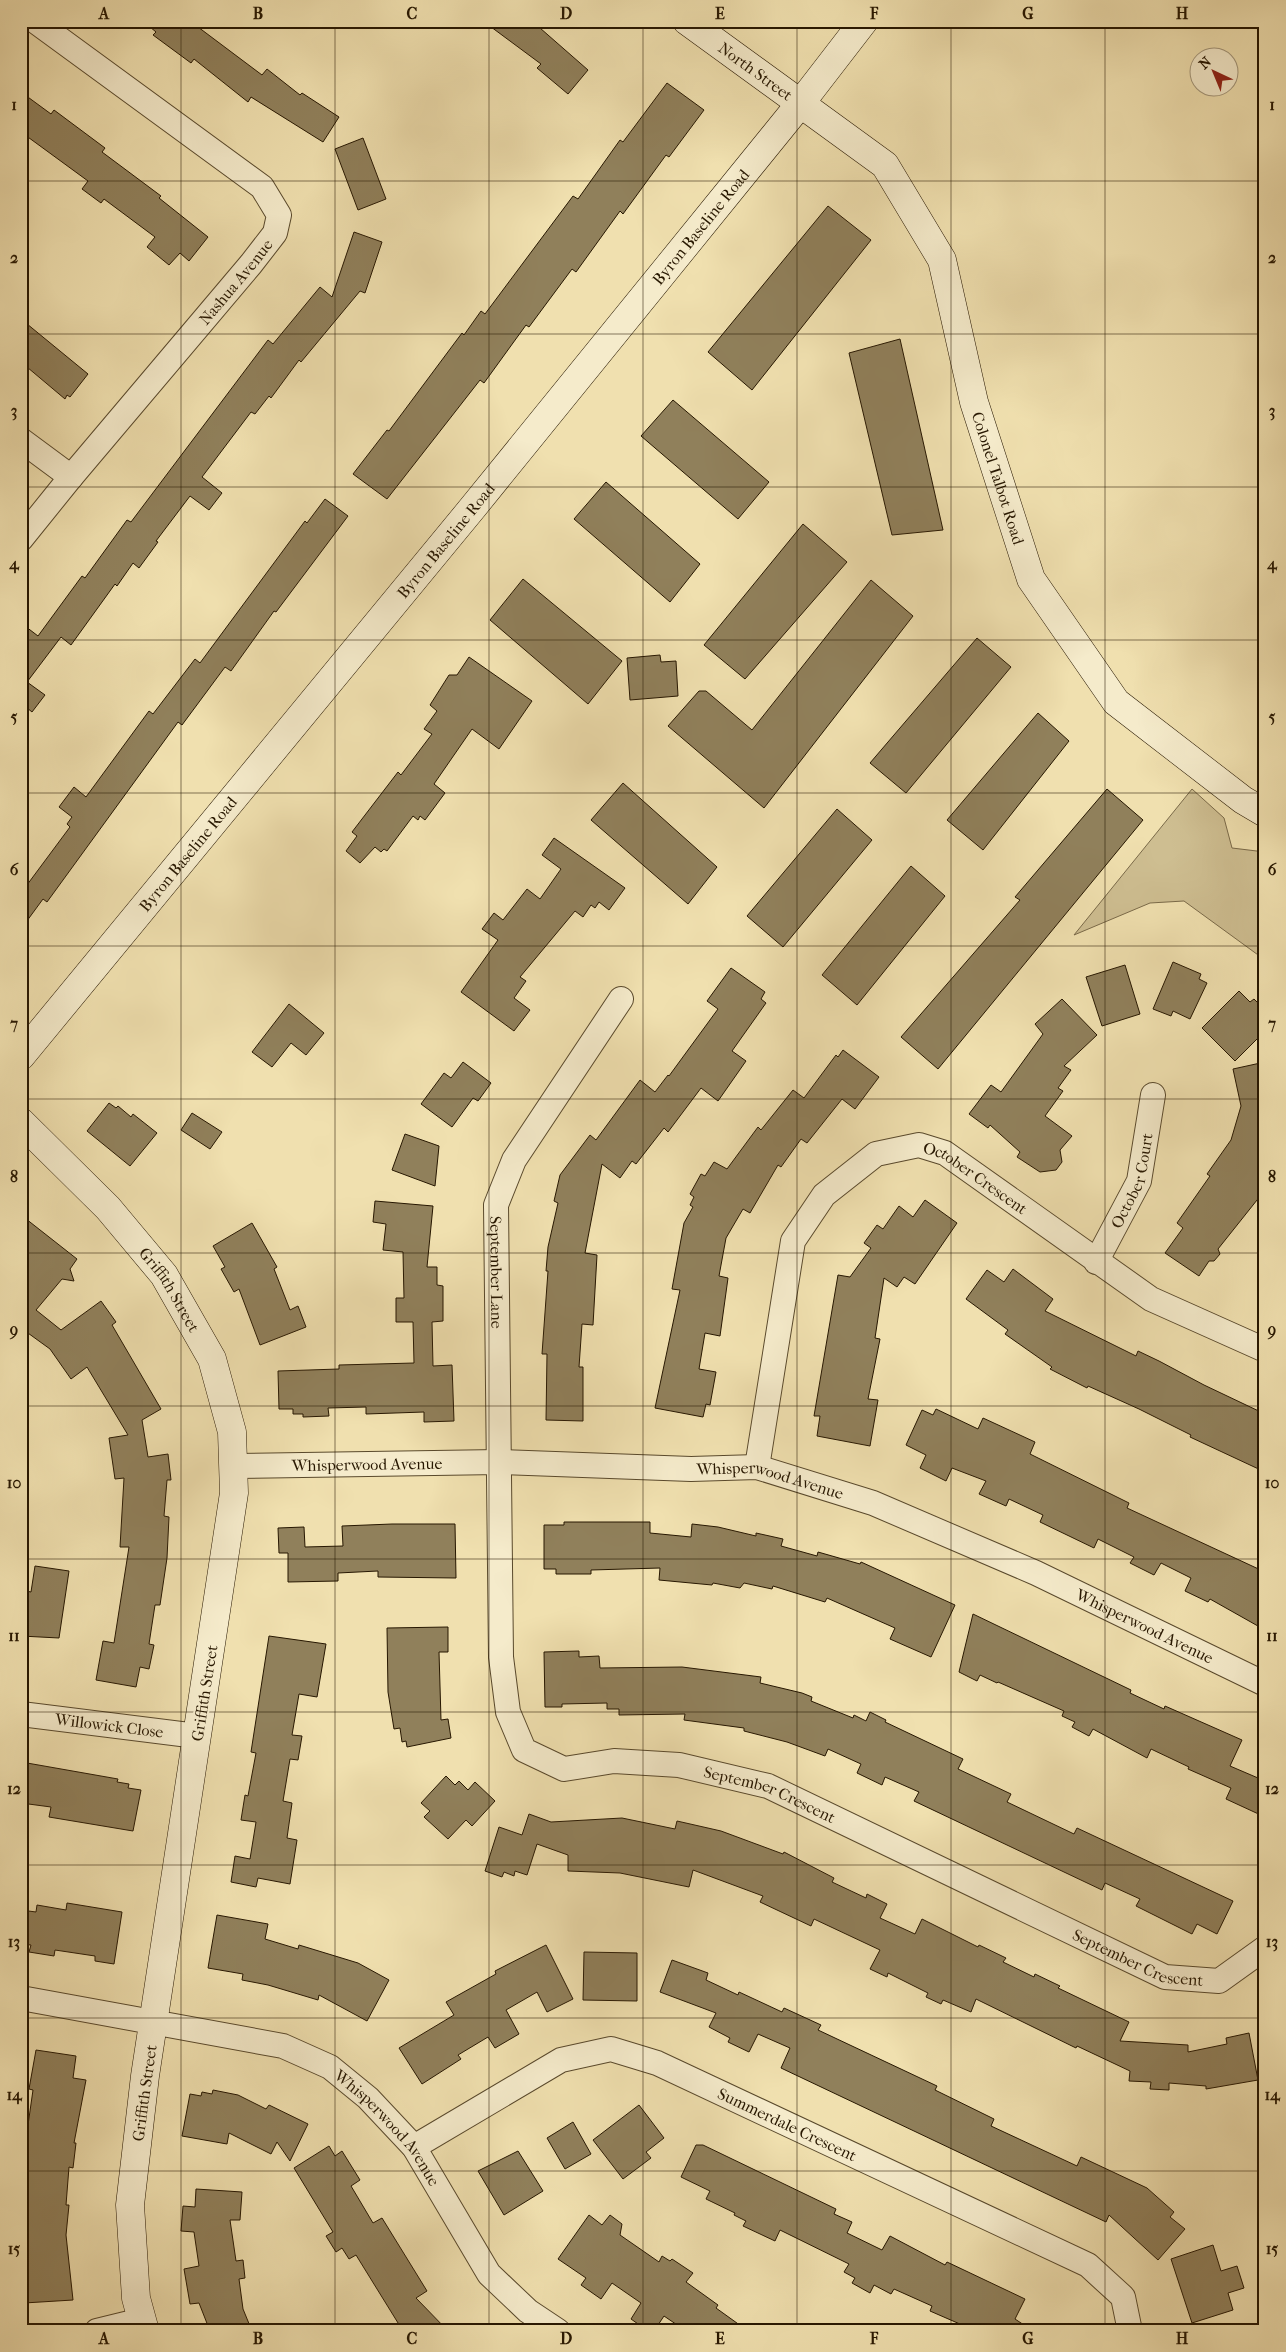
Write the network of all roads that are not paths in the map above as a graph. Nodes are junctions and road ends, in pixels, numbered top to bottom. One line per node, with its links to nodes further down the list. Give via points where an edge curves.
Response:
1 (35, 21): 6 (street, Nashua Avenue, via 262,187 279,215 275,234)
2 (687, 21): 4 (main road, North Street)
3 (864, 21): 4 (main road, Byron Baseline Road)
4 (800, 104): 8 (main road, Colonel Talbot Road, via 885,165 942,260 974,402 1031,579 1116,702 1243,800); 10 (main road, Byron Baseline Road)
5 (21, 440): 6 (street)
6 (71, 476): 7 (street, Nashua Avenue)
7 (21, 539)
8 (1265, 812)
9 (621, 999): 15 (street, September Lane, via 514,1160 496,1206)
10 (21, 1056)
11 (1153, 1095): 13 (street, October Court, via 1139,1181)
12 (21, 1122): 16 (main road, Griffith Street, via 108,1208 164,1275 212,1358 232,1432)
13 (1096, 1262): 14 (street, October Crescent, via 1151,1300); 17 (street, October Crescent, via 945,1153 919,1145 876,1154 824,1195 793,1241)
14 (1265, 1350)
15 (499, 1462): 16 (street, Whisperwood Avenue); 17 (street, Whisperwood Avenue, via 691,1469); 21 (street, September Crescent, via 501,1657 508,1712 524,1750 564,1769 614,1762 679,1765 768,1786 1166,1977 1219,1981)
16 (233, 1466): 20 (main road, Griffith Street, via 234,1493)
17 (757, 1467): 18 (street, Whisperwood Avenue, via 873,1503 1036,1573)
18 (1265, 1684)
19 (21, 1714): 20 (street, Willowick Close)
20 (197, 1736): 23 (main road, Griffith Street)
21 (1265, 1948)
22 (21, 1998): 23 (street, Whisperwood Avenue)
23 (154, 2022): 24 (street, Whisperwood Avenue, via 283,2046 330,2067 368,2098); 25 (main road, Griffith Street, via 130,2206 136,2298)
24 (414, 2147): 27 (street, Whisperwood Avenue, via 489,2274 528,2311); 28 (street, Summerdale Crescent, via 561,2060 611,2049 657,2062 1088,2264 1123,2297)
25 (144, 2325): 26 (street)
26 (97, 2331)
27 (558, 2331)
28 (1130, 2331)

